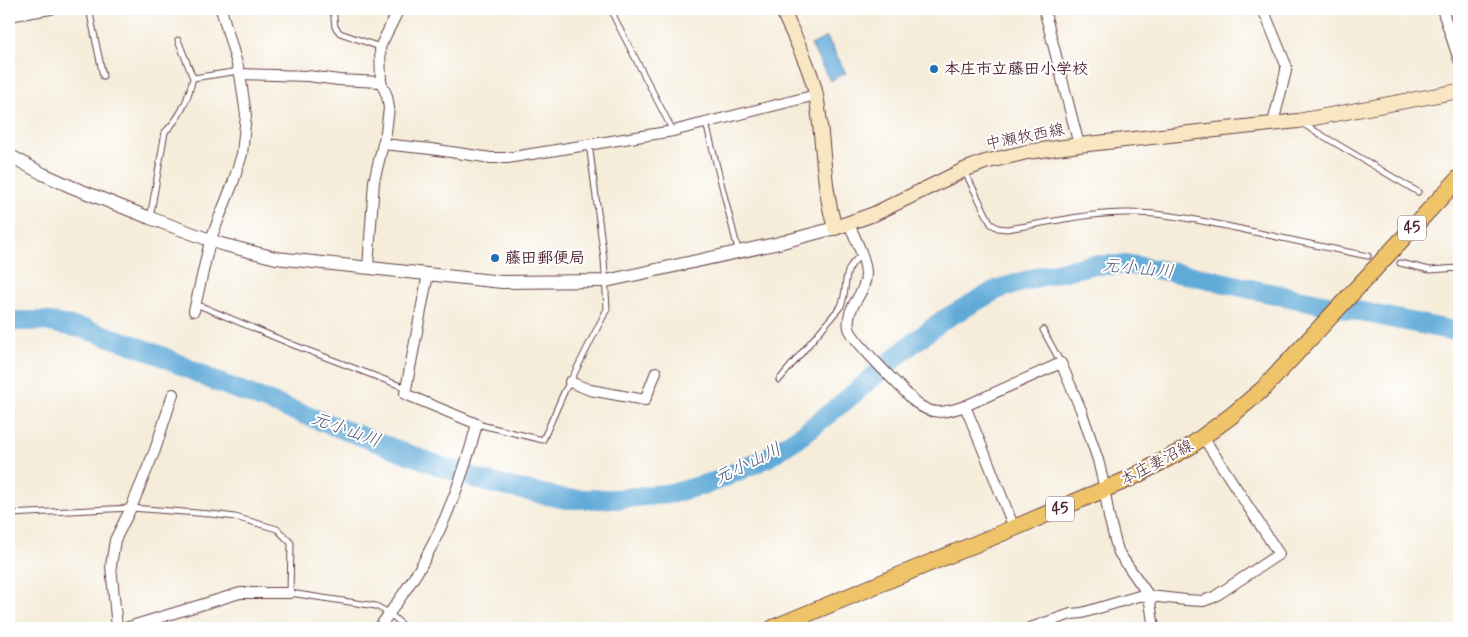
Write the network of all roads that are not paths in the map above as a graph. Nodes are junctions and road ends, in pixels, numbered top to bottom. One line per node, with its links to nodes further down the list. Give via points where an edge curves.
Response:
1 (51, 9): 11 (street)
2 (89, 9): 16 (lane)
3 (221, 9): 15 (street)
4 (333, 9): 13 (lane, via 335,27 340,34)
5 (399, 9): 13 (street)
6 (612, 9): 24 (lane)
7 (782, 9): 20 (main road, via 809,70)
8 (1044, 9): 27 (street)
9 (1263, 9): 23 (street, via 1286,65)
10 (1442, 9): 14 (street)
11 (9, 16)
12 (178, 40): 17 (lane)
13 (380, 47): 18 (street)
14 (1459, 60)
15 (240, 73): 17 (lane); 18 (street); 35 (street, via 246,115 242,154)
16 (103, 76)
17 (193, 78): 32 (lane, via 181,113 165,132)
18 (381, 82): 26 (street, via 389,108)
19 (1459, 90): 21 (main road, 中瀬牧西線)
20 (816, 95): 22 (street); 34 (main road, via 828,201)
21 (1298, 121): 23 (main road, 中瀬牧西線); 31 (lane)
22 (706, 122): 24 (street); 36 (lane)
23 (1273, 123): 27 (main road, 中瀬牧西線)
24 (673, 131): 25 (street)
25 (589, 143): 26 (street, via 490,158); 43 (lane)
26 (383, 144): 40 (street, via 374,181)
27 (1079, 145): 29 (main road, 中瀬牧西線, via 1027,152)
28 (9, 155): 32 (street, via 43,174)
29 (964, 170): 33 (main road, 中瀬牧西線); 38 (lane, via 991,224 998,228 1106,213 1160,214)
30 (1459, 178): 54 (main road, 本庄妻沼線 / 45, via 1264,388)
31 (1418, 192)
32 (150, 218): 35 (street)
33 (849, 224): 34 (main road, 中瀬牧西線); 37 (street)
34 (835, 228): 36 (street)
35 (210, 241): 40 (street, via 276,258); 44 (street)
36 (738, 251): 43 (street)
37 (862, 255): 48 (lane, via 847,271 841,306); 52 (street, via 867,276 863,290 850,310 849,329 915,402 929,411 939,412)
38 (1368, 256)
39 (1400, 264): 41 (lane, via 1430,270)
40 (368, 268): 42 (street)
41 (1459, 268)
42 (428, 274): 43 (street, via 502,282); 50 (street)
43 (606, 281): 49 (lane, via 607,309)
44 (195, 308): 50 (lane)
45 (1043, 330): 46 (lane)
46 (1061, 363): 52 (street); 55 (street, via 1098,460)
47 (656, 372): 49 (street, via 645,400 590,390)
48 (779, 380)
49 (570, 382): 53 (lane, via 542,440)
50 (406, 388): 53 (street, via 405,394)
51 (173, 394): 56 (street, via 155,450)
52 (964, 406): 58 (street)
53 (478, 424): 61 (street, via 444,523 425,560)
54 (1203, 437): 55 (main road, 本庄妻沼線 / 45); 60 (street, via 1279,554 1214,597 1202,601)
55 (1104, 490): 58 (main road, 本庄妻沼線 / 45); 60 (street, via 1119,553)
56 (130, 508): 57 (lane); 59 (lane, via 235,517 277,529 291,543); 62 (street, via 115,540 111,566)
57 (9, 514)
58 (1014, 528): 66 (main road, 本庄妻沼線 / 45)
59 (290, 593): 61 (lane, via 376,606); 63 (street, via 240,593)
60 (1149, 596): 67 (street, via 1070,614); 68 (street)
61 (389, 613): 64 (street); 65 (lane)
62 (117, 628)
63 (125, 628)
64 (379, 628)
65 (406, 628)
66 (773, 628)
67 (1030, 628)
68 (1154, 628)

